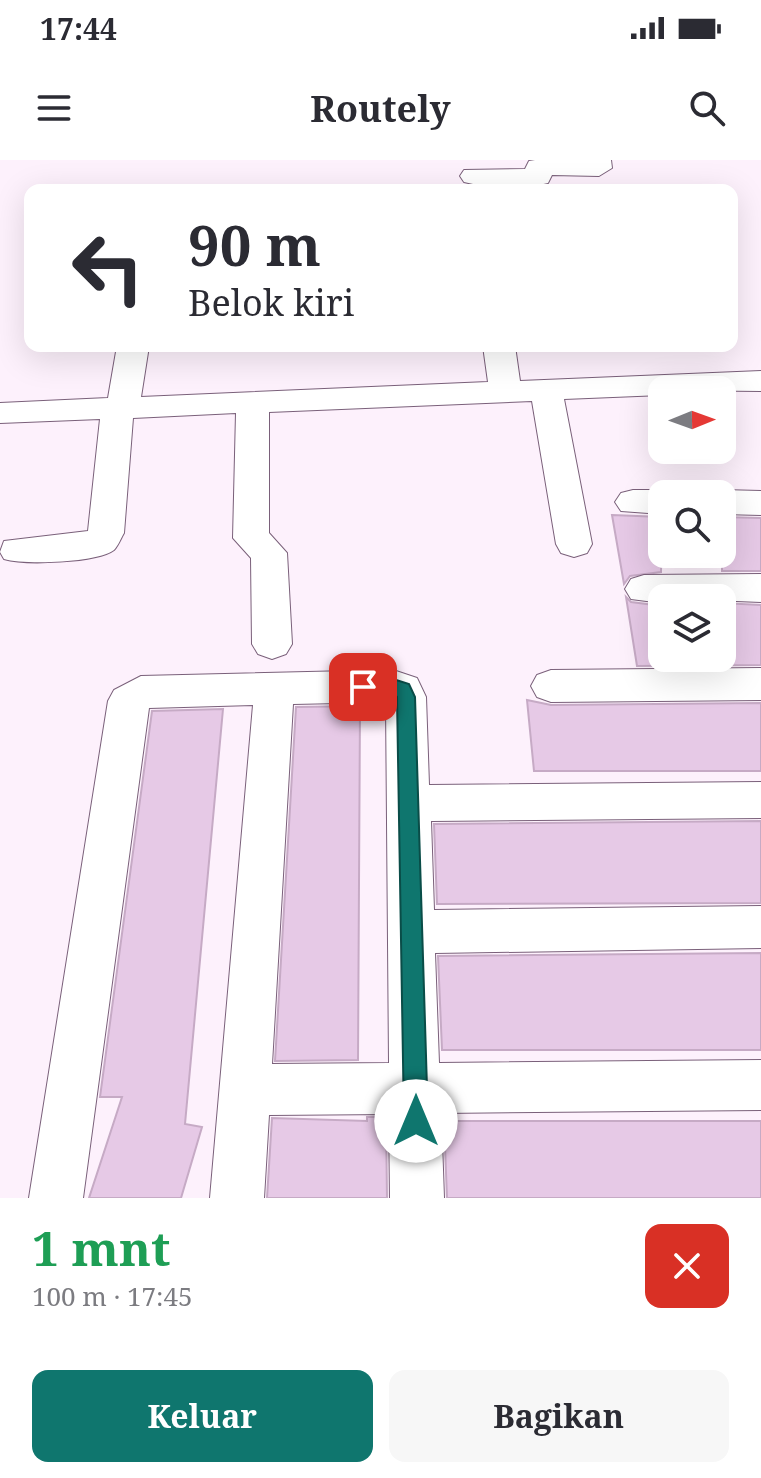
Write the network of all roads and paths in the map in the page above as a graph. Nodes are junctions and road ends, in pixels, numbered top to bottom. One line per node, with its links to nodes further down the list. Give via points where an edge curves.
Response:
1 (598, 160): 2 (street, via 599,168 538,167 539,177)
2 (473, 175)
3 (132, 352): 10 (street)
4 (500, 352): 6 (street)
5 (761, 381): 7 (street)
6 (506, 393): 7 (street); 8 (street)
7 (547, 400): 13 (street)
8 (254, 411): 10 (street); 17 (street, via 251,538 269,553)
9 (0, 413): 10 (street)
10 (118, 414): 14 (street, via 102,540)
11 (736, 502): 12 (street)
12 (761, 503)
13 (574, 544)
14 (17, 550)
15 (761, 588): 16 (street)
16 (644, 589)
17 (273, 667): 21 (street, via 403,689); 26 (street); 27 (street, via 141,692 128,701)
18 (761, 684): 19 (street)
19 (551, 686)
20 (761, 800): 21 (street)
21 (410, 803): 23 (street)
22 (761, 927): 23 (street)
23 (414, 932): 25 (street)
24 (761, 1085): 25 (street)
25 (416, 1089): 26 (street); 29 (street)
26 (246, 1090): 28 (street)
27 (56, 1198)
28 (237, 1198)
29 (417, 1198)

